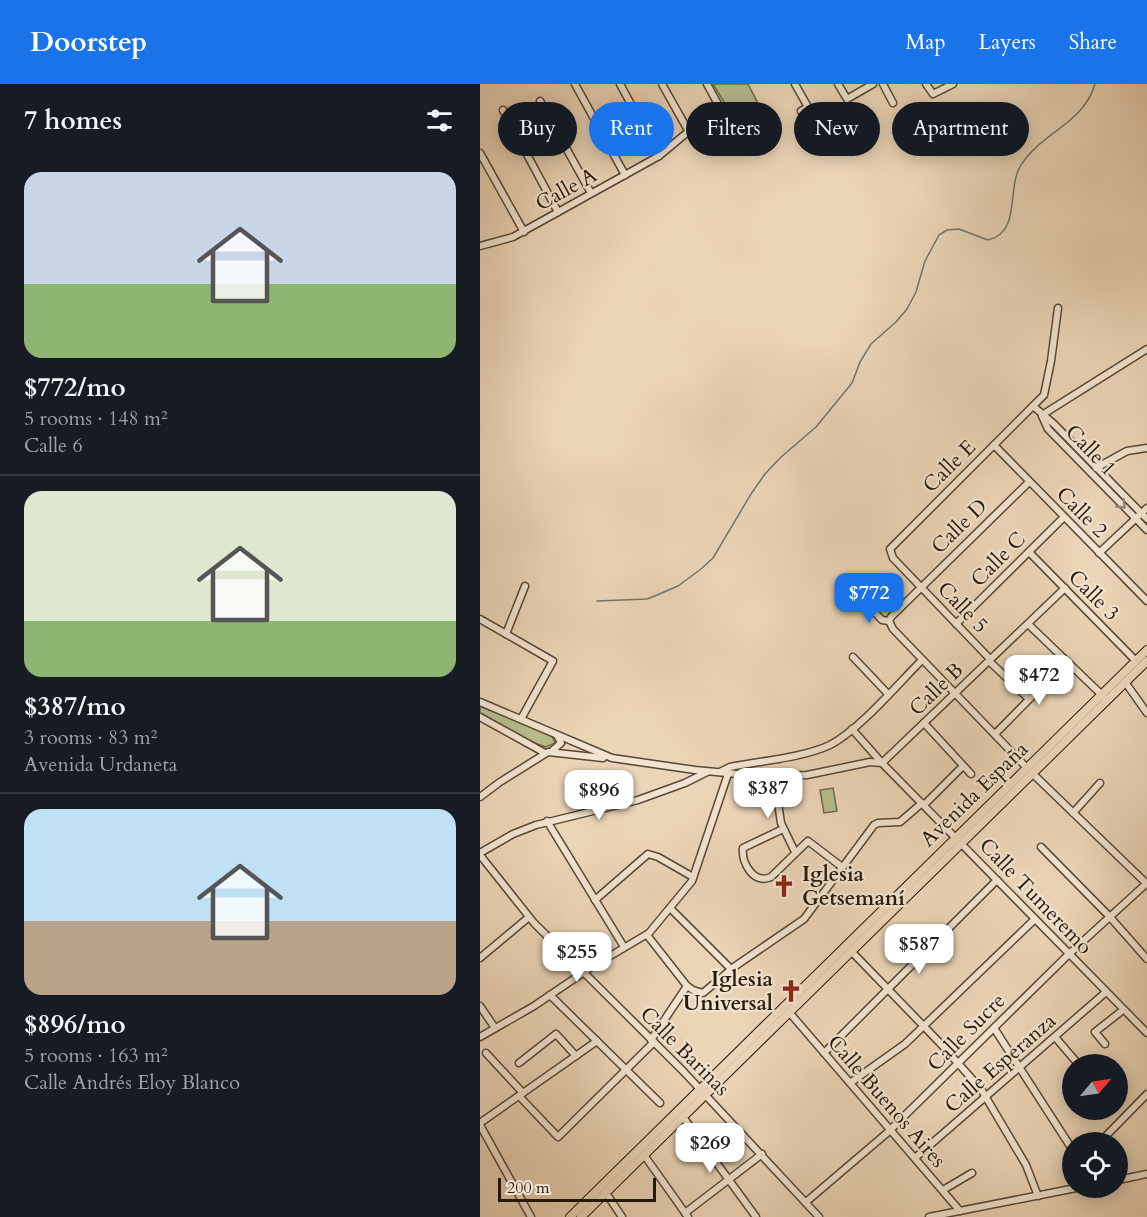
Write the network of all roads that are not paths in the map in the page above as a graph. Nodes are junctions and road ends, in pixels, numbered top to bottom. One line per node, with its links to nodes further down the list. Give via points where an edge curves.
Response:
1 (575, 84): 22 (street)
2 (620, 84): 12 (street)
3 (662, 84): 16 (street)
4 (707, 84): 13 (street, Calle A)
5 (795, 84): 14 (street)
6 (838, 84): 7 (street, via 847,99)
7 (873, 84)
8 (883, 84): 15 (street)
9 (926, 84): 10 (street, via 933,94)
10 (953, 84)
11 (540, 101): 23 (street)
12 (630, 102)
13 (717, 102)
14 (805, 102)
15 (892, 102)
16 (686, 127)
17 (686, 134): 18 (street, Calle A)
18 (674, 144)
19 (480, 153): 25 (street)
20 (527, 156): 24 (street)
21 (658, 156): 22 (street, Calle A)
22 (625, 175): 23 (street, Calle A)
23 (591, 193): 24 (street, Calle A)
24 (558, 212): 25 (street, Calle A)
25 (524, 232): 26 (street, Calle A)
26 (480, 246)
27 (1058, 308): 29 (street, Calle E, via 1047,385 1044,395)
28 (1147, 349): 30 (street)
29 (1033, 406): 30 (street, Calle 1); 31 (street, Calle E)
30 (1042, 415): 33 (street, Calle 1); 38 (street, Calle 1, one-way to 38, via 1048,429)
31 (994, 445): 34 (street, Calle 2); 41 (street, Calle E)
32 (1147, 448): 33 (street, via 1127,451)
33 (1096, 468): 36 (street, Calle 1)
34 (1029, 482): 37 (street, Calle 2); 45 (street, Calle D)
35 (1147, 508): 36 (street)
36 (1141, 513): 38 (street); 39 (street, Calle 1)
37 (1064, 517): 42 (street, Calle C); 43 (street, Calle 2)
38 (1135, 518): 40 (street, Calle 1); 43 (street)
39 (1147, 519)
40 (1147, 530)
41 (890, 550): 45 (street, Calle 5)
42 (1029, 552): 46 (street, Calle 3); 51 (street, Calle C)
43 (1099, 553): 48 (street, Calle 2)
44 (525, 586): 53 (street)
45 (921, 587): 50 (street, Calle D); 51 (street, Calle 5)
46 (1065, 588): 52 (street, Calle B); 58 (street, Calle 3)
47 (864, 601): 50 (street, via 880,618)
48 (1147, 601)
49 (480, 619): 53 (street)
50 (889, 621): 56 (street)
51 (956, 624): 57 (street, Calle 5)
52 (1028, 624): 57 (street, Calle B); 60 (street)
53 (506, 634): 69 (street, via 553,661)
54 (1147, 650): 58 (main road, Avenida España)
55 (853, 657): 63 (street)
56 (922, 660): 62 (street); 63 (street)
57 (990, 660): 62 (street, Calle B); 65 (street, Calle 5)
58 (1136, 661): 64 (main road, Avenida España)
59 (1147, 661): 61 (main road, Avenida España)
60 (1067, 662): 64 (street); 65 (street)
61 (1125, 682): 64 (main road, Avenida España); 67 (street)
62 (955, 693): 70 (street, Calle B); 72 (street)
63 (888, 694): 71 (street)
64 (1104, 697): 79 (main road, Avenida España)
65 (1029, 699): 72 (street)
66 (480, 702): 69 (street)
67 (1147, 713)
68 (480, 717): 74 (street)
69 (522, 719): 73 (street)
70 (924, 723): 76 (street, Calle B); 77 (street)
71 (852, 729): 76 (street, Calle Tumeremo); 80 (street, via 830,745 815,750 730,766)
72 (994, 734): 79 (street)
73 (557, 735): 74 (street, via 561,743); 75 (street)
74 (548, 752): 75 (street); 85 (street)
75 (612, 759): 78 (street)
76 (882, 763): 83 (street); 86 (street, Calle Tumeremo)
77 (963, 766): 82 (street); 86 (street)
78 (708, 771): 80 (street); 88 (street, via 638,800)
79 (1029, 771): 87 (street); 90 (main road, Avenida España)
80 (719, 773): 81 (street)
81 (728, 774): 83 (street); 95 (street)
82 (971, 774)
83 (774, 776): 89 (street)
84 (1100, 783): 87 (street)
85 (480, 797)
86 (923, 804): 90 (street, Calle Tumeremo); 94 (street, via 900,822 874,825)
87 (1073, 813): 97 (street)
88 (547, 821): 93 (street, via 513,834); 98 (street)
89 (783, 829): 92 (street); 92 (street, via 744,847 746,864 756,876 767,879)
90 (958, 840): 96 (street, Calle Tumeremo); 105 (main road, Avenida España); 136 (main road, Avenida España)
91 (1041, 847): 100 (street)
92 (795, 852): 94 (street, via 808,841)
93 (480, 854): 101 (street, Calle Barinas)
94 (842, 867): 109 (street, via 804,919)
95 (693, 877): 98 (street, via 648,854); 99 (street)
96 (997, 880): 102 (street, Calle Tumeremo); 112 (street)
97 (1147, 883): 100 (street, Calle Sucre)
98 (595, 900): 104 (street)
99 (670, 908): 103 (street); 109 (street)
100 (1109, 916): 106 (street, Calle Sucre); 108 (street)
101 (529, 917): 107 (street); 110 (street, Calle Barinas)
102 (1035, 919): 106 (street, Calle Tumeremo); 118 (street)
103 (647, 935): 104 (street); 111 (street)
104 (624, 948): 110 (street)
105 (851, 951): 112 (street); 117 (main road, Avenida España)
106 (1069, 954): 113 (street, Calle Tumeremo); 120 (street, Calle Sucre)
107 (480, 958)
108 (1147, 959)
109 (731, 969): 111 (street, via 703,993)
110 (583, 972): 114 (street); 125 (street, Calle Barinas)
111 (687, 986): 125 (street)
112 (888, 989): 118 (street); 128 (street)
113 (1106, 992): 116 (street, Calle Tumeremo); 122 (street, Calle Esperanza)
114 (550, 994): 119 (street); 124 (street)
115 (480, 1006): 119 (street)
116 (1123, 1010): 121 (street, Calle Tumeremo); 126 (street, via 1095,1032)
117 (789, 1012): 128 (street, Calle Buenos Aires); 136 (main road, Avenida España)
118 (924, 1026): 132 (street); 135 (street)
119 (495, 1028): 123 (street)
120 (994, 1028): 132 (street, Calle Sucre); 133 (street)
121 (1147, 1033)
122 (1055, 1036): 129 (street); 133 (street, Calle Esperanza)
123 (480, 1037)
124 (597, 1041): 130 (street); 134 (street)
125 (652, 1041): 134 (street); 136 (street, Calle Barinas)
126 (1105, 1044)
127 (486, 1053): 137 (street)
128 (824, 1053): 135 (street, Calle Buenos Aires)
129 (1070, 1054)
130 (576, 1056): 131 (street, via 556,1034); 137 (street)
131 (519, 1063)
132 (958, 1063): 139 (street); 143 (street, Calle Sucre)
133 (1019, 1068): 139 (street, Calle Esperanza); 145 (street)
134 (626, 1070): 137 (street, via 558,1137); 140 (street)
135 (850, 1083): 143 (street, Calle Buenos Aires)
136 (703, 1091): 141 (main road, Avenida España); 146 (street, Calle Barinas); 161 (main road, Avenida España)
137 (521, 1094): 142 (street)
138 (1147, 1094): 144 (street)
139 (986, 1097): 148 (street, Calle Esperanza); 156 (street, via 1022,1157)
140 (660, 1103)
141 (683, 1117): 147 (main road, Avenida España); 152 (street)
142 (480, 1124): 160 (street)
143 (891, 1129): 148 (street, Calle Buenos Aires); 157 (street, Calle Sucre)
144 (1111, 1132)
145 (1062, 1134)
146 (762, 1154): 152 (street); 157 (street, Calle Barinas)
147 (644, 1155): 155 (main road, Avenida España); 159 (street)
148 (915, 1158): 153 (street, Calle Buenos Aires)
149 (972, 1173): 153 (street)
150 (1147, 1174): 151 (street)
151 (1128, 1178)
152 (728, 1179): 159 (street); 164 (street)
153 (942, 1190): 158 (street, Calle Buenos Aires)
154 (1062, 1191): 156 (street)
155 (606, 1193): 162 (main road, Avenida España); 163 (street)
156 (1038, 1196): 158 (street)
157 (806, 1202): 165 (street, Calle Barinas)
158 (960, 1211): 166 (street)
159 (687, 1215)
160 (531, 1217)
161 (570, 1217)
162 (581, 1217)
163 (622, 1217)
164 (756, 1217)
165 (819, 1217)
166 (929, 1217)

